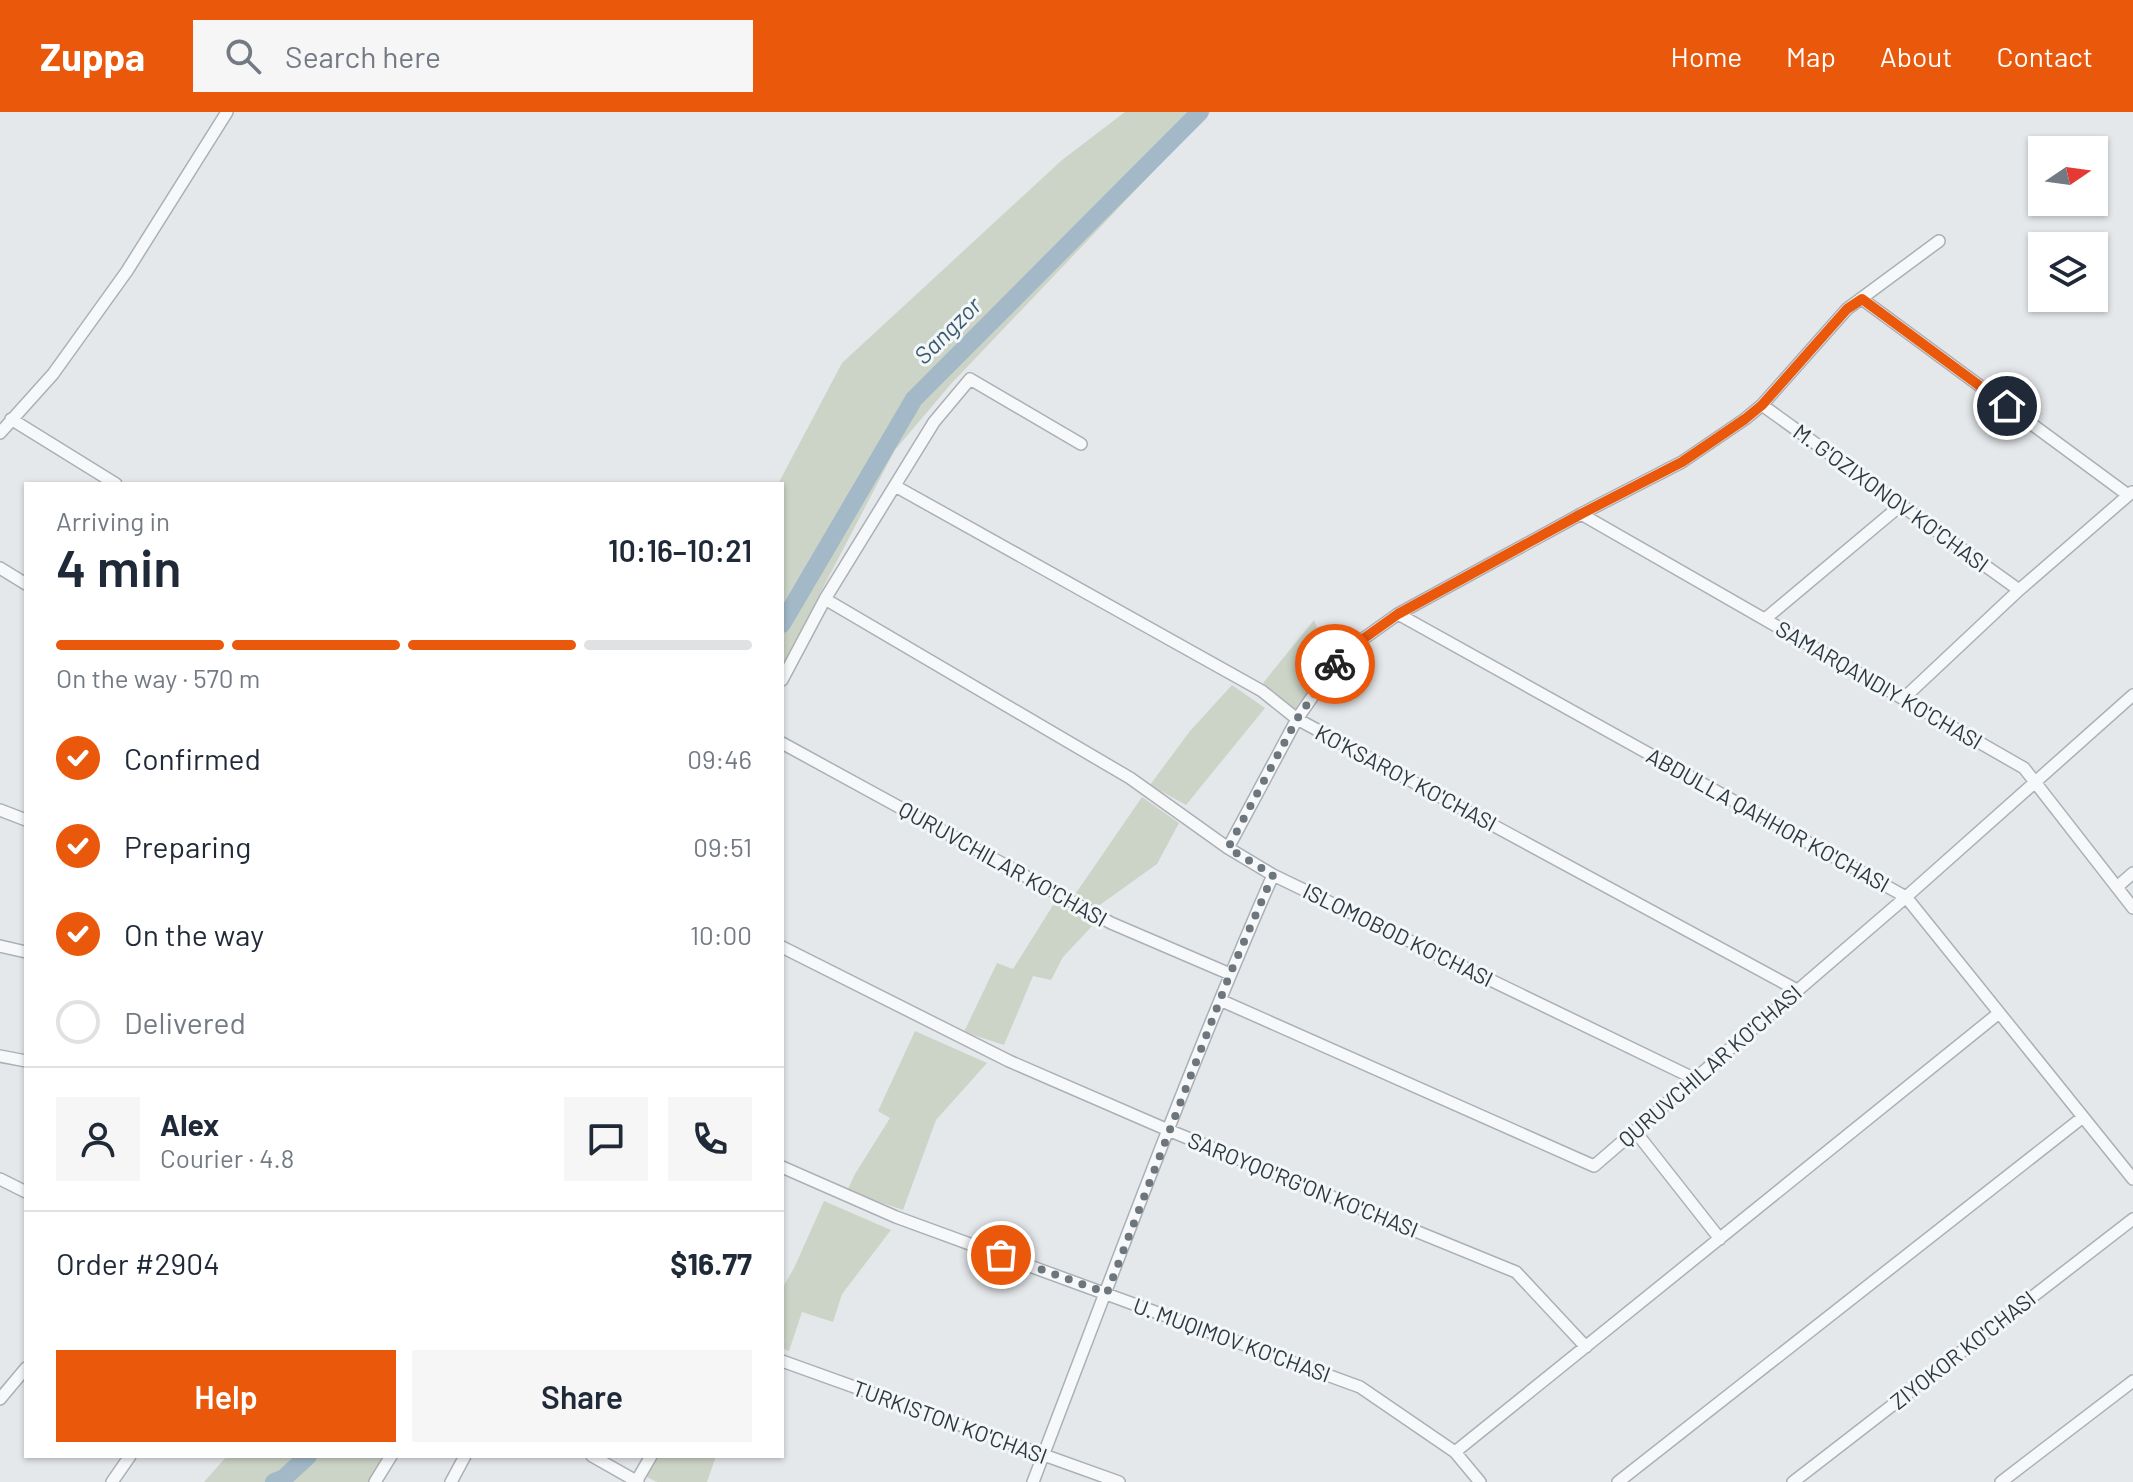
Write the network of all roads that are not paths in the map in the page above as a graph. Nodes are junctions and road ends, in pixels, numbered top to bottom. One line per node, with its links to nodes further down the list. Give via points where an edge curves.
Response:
1 (227, 112): 5 (street, via 127,271 53,374)
2 (1939, 241): 3 (street)
3 (1862, 299): 4 (street, via 1847,309); 10 (street)
4 (1762, 405): 11 (street, M. G'OZIXONOV KO'CHASI); 12 (street, via 1682,462)
5 (11, 419): 6 (street); 8 (street)
6 (0, 433)
7 (1081, 444): 9 (street, via 970,379 934,422)
8 (113, 482)
9 (895, 486): 16 (street); 22 (street, KO'KSAROY KO'CHASI, via 1262,691)
10 (2131, 492): 15 (street)
11 (1901, 505): 15 (street, M. G'OZIXONOV KO'CHASI); 18 (street)
12 (1581, 514): 17 (street); 18 (street, SAMARQANDIY KO'CHASI)
13 (0, 568): 14 (street)
14 (24, 583)
15 (2019, 590): 21 (street)
16 (825, 599): 19 (street); 27 (street, ISLOMOBOD KO'CHASI, via 1130,778)
17 (1398, 614): 22 (street, via 1342,654); 31 (street, ABDULLA QAHHOR KO'CHASI)
18 (1765, 619): 21 (street, SAMARQANDIY KO'CHASI)
19 (784, 676)
20 (2133, 695): 24 (street, QURUVCHILAR KO'CHASI)
21 (1904, 698): 24 (street, SAMARQANDIY KO'CHASI, via 2024,768)
22 (1297, 719): 27 (street); 37 (street, KO'KSAROY KO'CHASI)
23 (784, 744): 36 (street, QURUVCHILAR KO'CHASI, via 1111,923)
24 (2035, 782): 30 (street, SAMARQANDIY KO'CHASI); 31 (street, QURUVCHILAR KO'CHASI)
25 (0, 810): 26 (street)
26 (24, 819)
27 (1228, 848): 29 (street, ISLOMOBOD KO'CHASI)
28 (2133, 873): 30 (street)
29 (1273, 875): 36 (street); 42 (street, ISLOMOBOD KO'CHASI)
30 (2117, 887): 32 (street, SAMARQANDIY KO'CHASI)
31 (1906, 897): 37 (street, QURUVCHILAR KO'CHASI); 39 (street, ABDULLA QAHHOR KO'CHASI)
32 (2133, 908)
33 (0, 946): 35 (street)
34 (784, 948): 44 (street, SAROYQO'RG'ON KO'CHASI, via 1009,1061)
35 (24, 952)
36 (1230, 974): 38 (street)
37 (1797, 990): 42 (street, QURUVCHILAR KO'CHASI)
38 (1220, 1000): 44 (street); 45 (street, QURUVCHILAR KO'CHASI, via 1594,1166)
39 (1999, 1013): 43 (street, ABDULLA QAHHOR KO'CHASI); 51 (street)
40 (0, 1056): 41 (street)
41 (24, 1061)
42 (1693, 1082): 45 (street, QURUVCHILAR KO'CHASI)
43 (2083, 1117): 48 (street, ABDULLA QAHHOR KO'CHASI); 72 (street)
44 (1168, 1130): 52 (street); 53 (street, SAROYQO'RG'ON KO'CHASI, via 1516,1272)
45 (1635, 1131): 51 (street)
46 (784, 1168): 52 (street, U. MUQIMOV KO'CHASI, via 896,1217)
47 (0, 1179): 49 (street)
48 (2133, 1179)
49 (24, 1191)
50 (2133, 1219): 73 (street, ZIYOKOR KO'CHASI)
51 (1720, 1239): 53 (street)
52 (1107, 1293): 58 (street, U. MUQIMOV KO'CHASI, via 1360,1387); 59 (street)
53 (1586, 1347): 58 (street)
54 (784, 1362): 59 (street, TURKISTON KO'CHASI)
55 (24, 1370): 57 (street)
56 (2133, 1381): 74 (street)
57 (0, 1399)
58 (1455, 1452): 71 (street, U. MUQIMOV KO'CHASI)
59 (1044, 1455): 69 (street); 70 (street, TURKISTON KO'CHASI)
60 (129, 1458): 65 (street)
61 (390, 1458): 66 (street)
62 (464, 1458): 67 (street)
63 (595, 1458): 68 (street)
64 (650, 1458): 68 (street)
65 (112, 1482)
66 (375, 1482)
67 (451, 1482)
68 (636, 1482)
69 (1033, 1482)
70 (1119, 1482)
71 (1480, 1482)
72 (1618, 1482)
73 (1793, 1482)
74 (2001, 1482)

